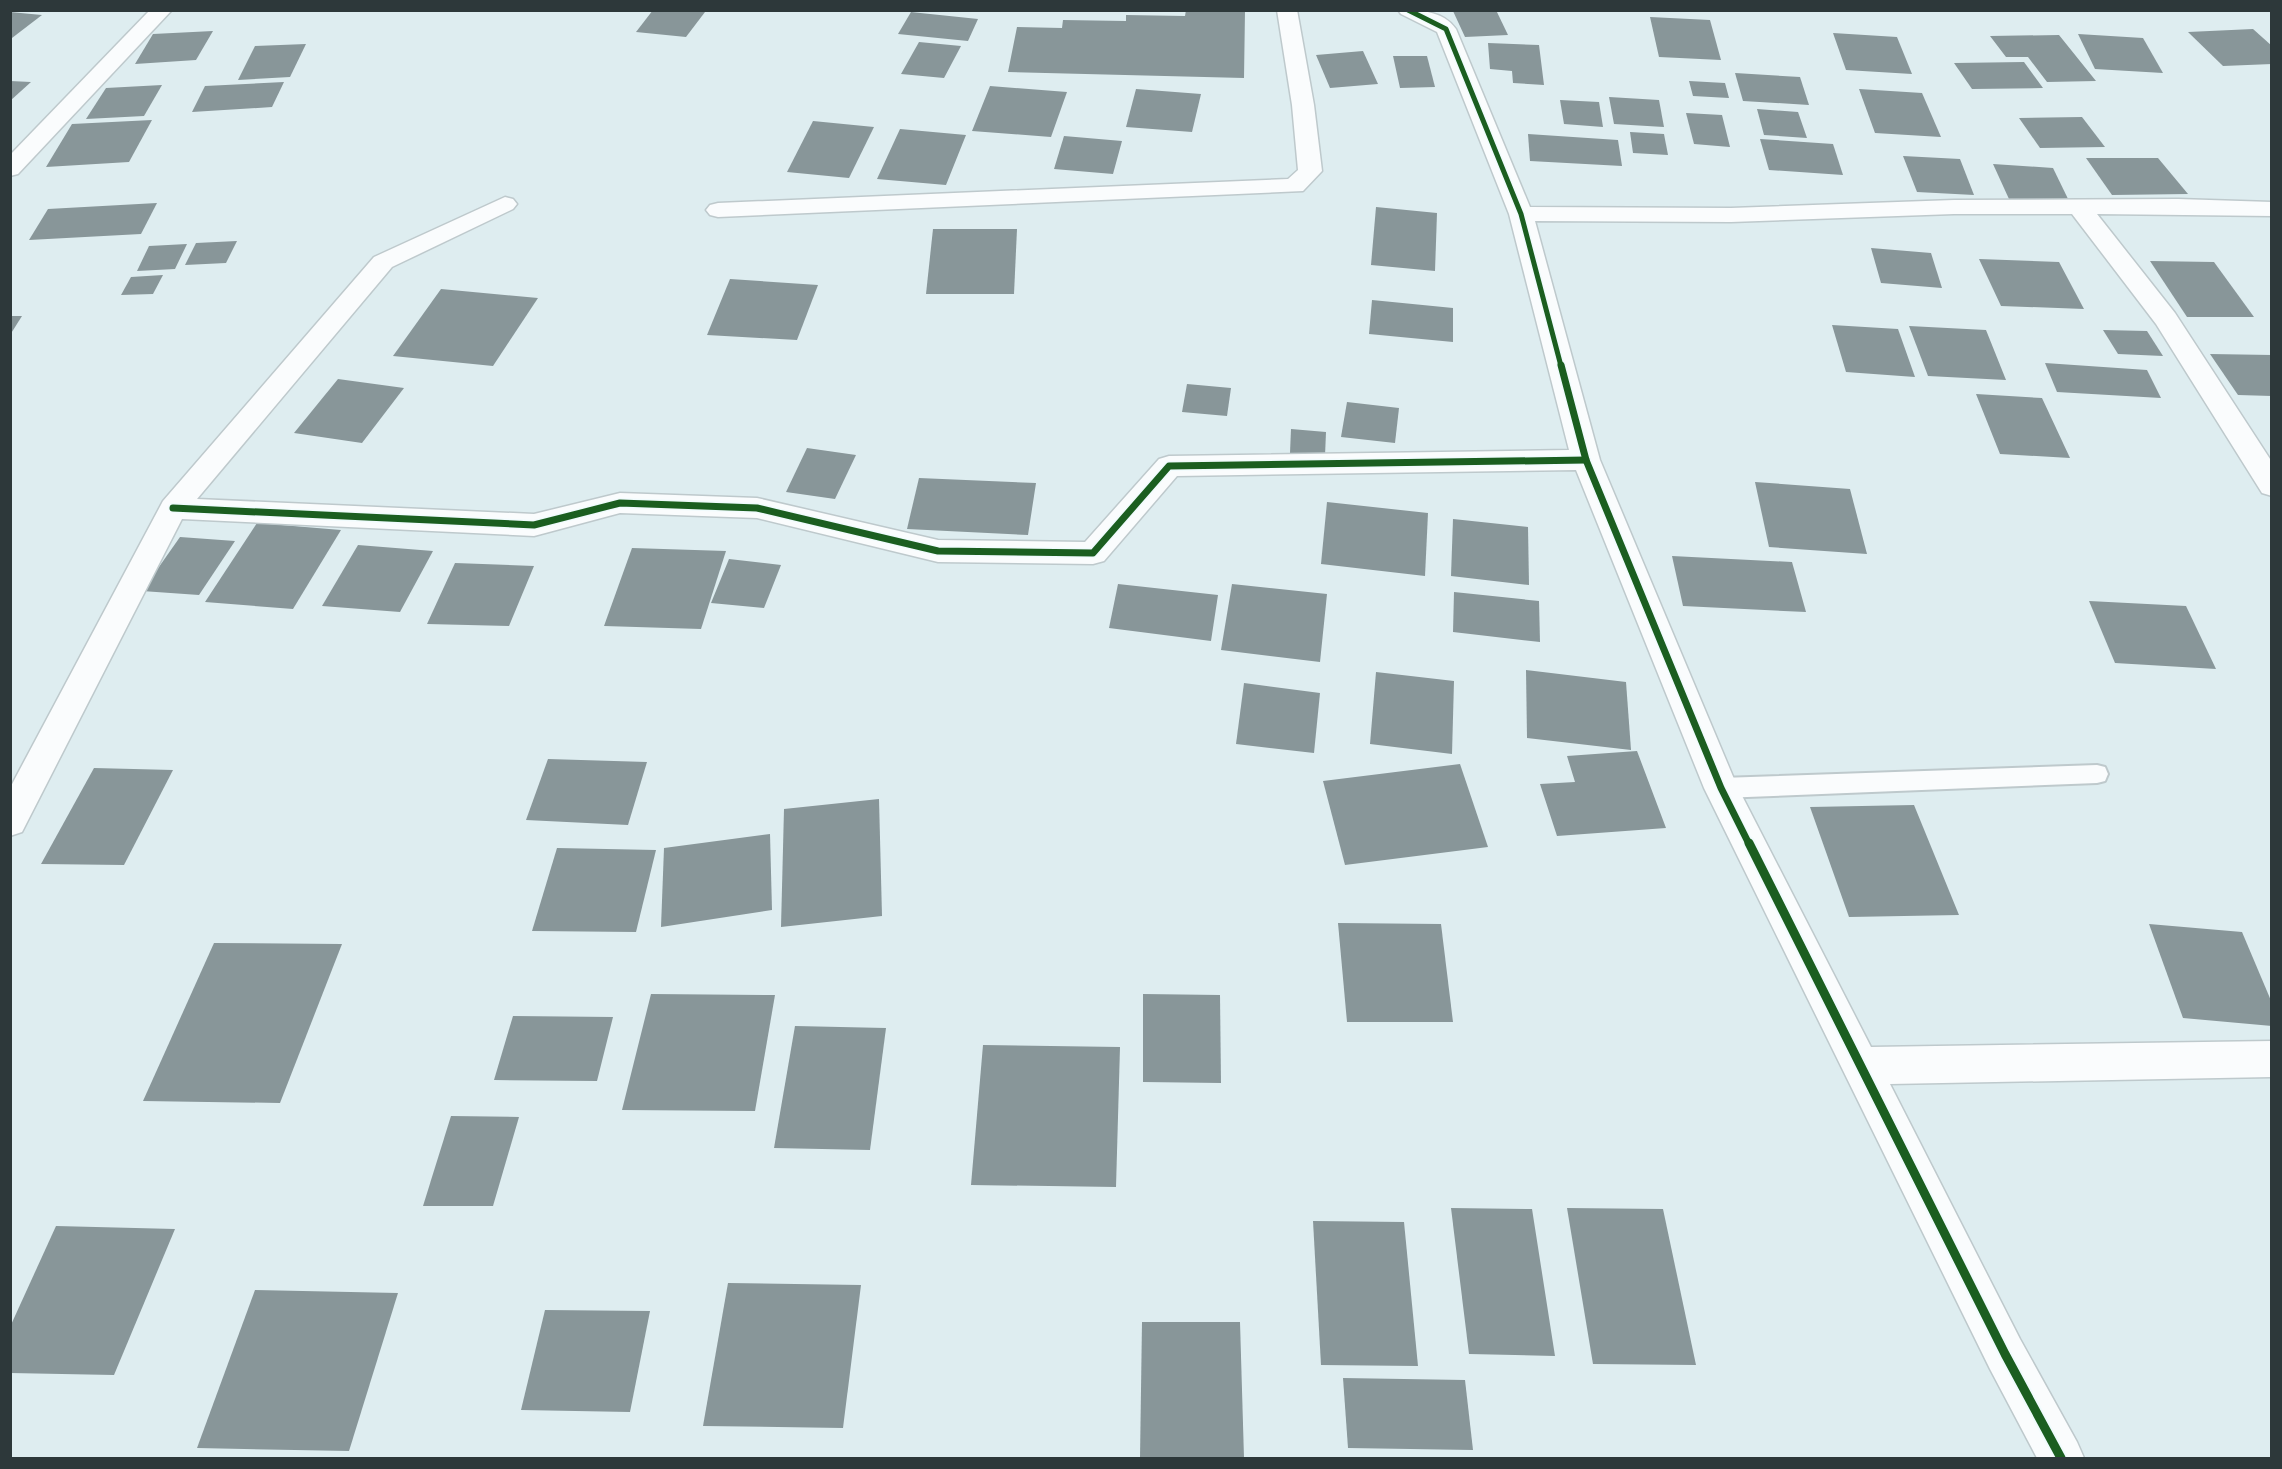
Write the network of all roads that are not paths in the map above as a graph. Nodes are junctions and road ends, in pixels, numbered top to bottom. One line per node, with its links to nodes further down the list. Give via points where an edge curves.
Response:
1 (162, 10): 4 (street)
2 (1287, 10): 8 (street, via 1310,171 1295,186)
3 (1408, 10): 9 (street, via 1446,29)
4 (10, 169)
5 (505, 204): 12 (street, via 383,262)
6 (2079, 207): 7 (street); 9 (street, via 1731,215); 11 (street, via 2166,319)
7 (2271, 209)
8 (718, 210)
9 (1521, 214): 10 (street)
10 (1586, 460): 12 (street, via 1168,466 1093,553 938,551 757,508 620,503 534,525); 14 (street)
11 (2271, 486)
12 (174, 508): 15 (street)
13 (2097, 774): 14 (lane)
14 (1721, 788): 17 (street)
15 (10, 822)
16 (2271, 1059): 17 (street)
17 (1860, 1066): 18 (street)
18 (2061, 1458)

